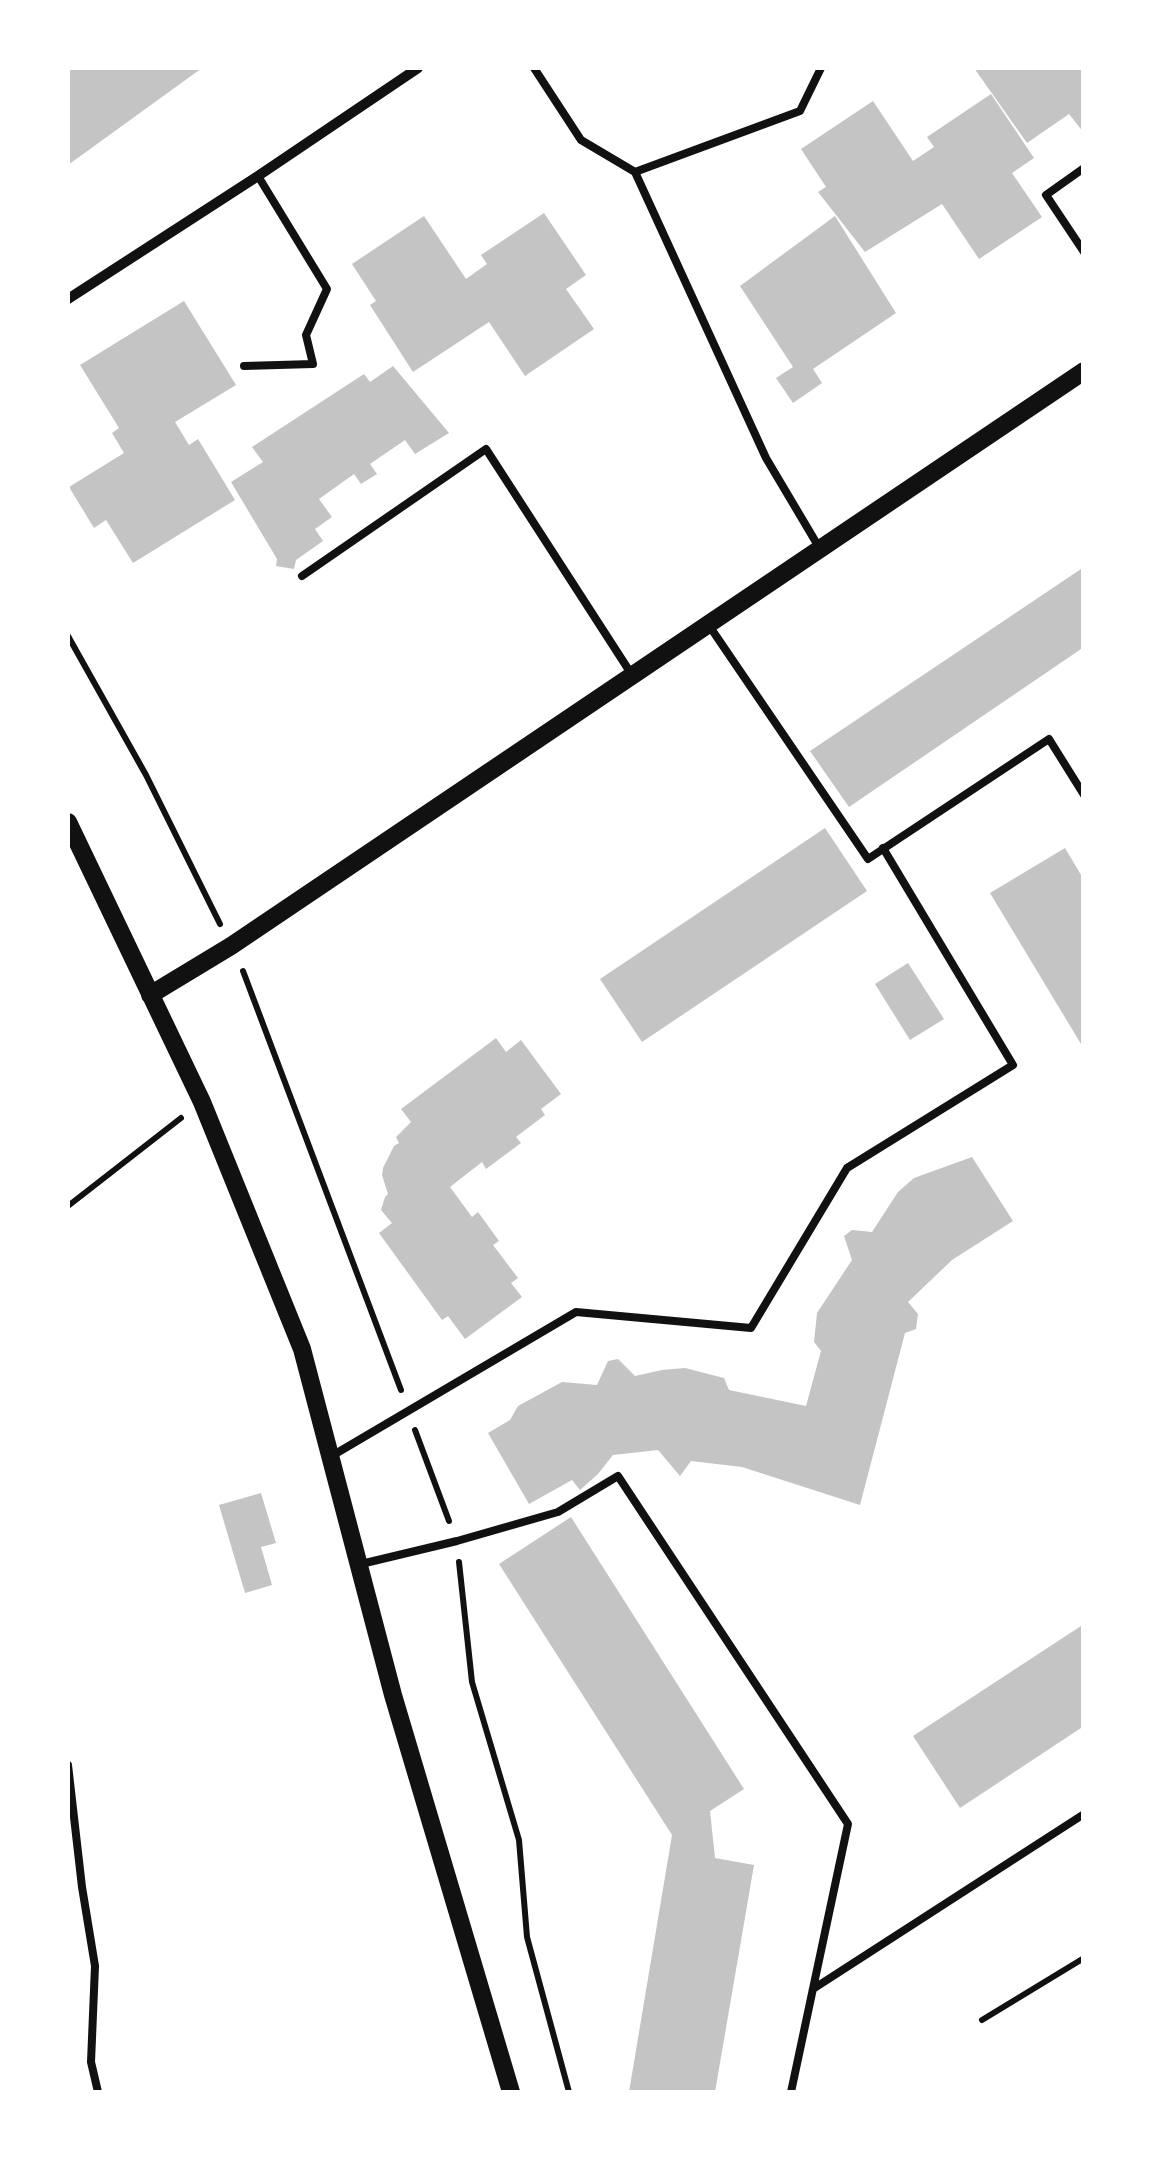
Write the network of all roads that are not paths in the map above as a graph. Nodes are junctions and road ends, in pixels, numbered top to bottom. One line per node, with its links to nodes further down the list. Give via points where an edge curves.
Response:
1 (418, 68): 6 (street)
2 (534, 68): 5 (lane, via 581,140)
3 (821, 68): 5 (lane, via 800,111)
4 (1084, 168): 7 (lane, via 1046,195)
5 (635, 172): 11 (lane, via 766,458)
6 (258, 176): 8 (street); 9 (lane, via 327,290 306,335 313,364)
7 (1084, 252)
8 (68, 299)
9 (244, 366)
10 (1084, 371): 11 (street)
11 (820, 549): 13 (street)
12 (302, 576): 14 (lane, via 486,449)
13 (708, 624): 14 (street); 17 (lane, via 868,859)
14 (632, 675): 18 (street)
15 (1084, 795): 17 (lane, via 1050,739)
16 (68, 822): 18 (street)
17 (883, 848): 19 (lane, via 1013,1064 847,1168 751,1328 576,1312)
18 (150, 995): 19 (street, via 202,1102 302,1348)
19 (330, 1457): 20 (street)
20 (359, 1565): 23 (lane, via 558,1512 618,1476 848,1824); 25 (street)
21 (68, 1765): 24 (lane, via 95,1966 91,2062)
22 (1084, 1814): 23 (lane)
23 (813, 1989): 26 (lane)
24 (98, 2092)
25 (511, 2092)
26 (791, 2092)

